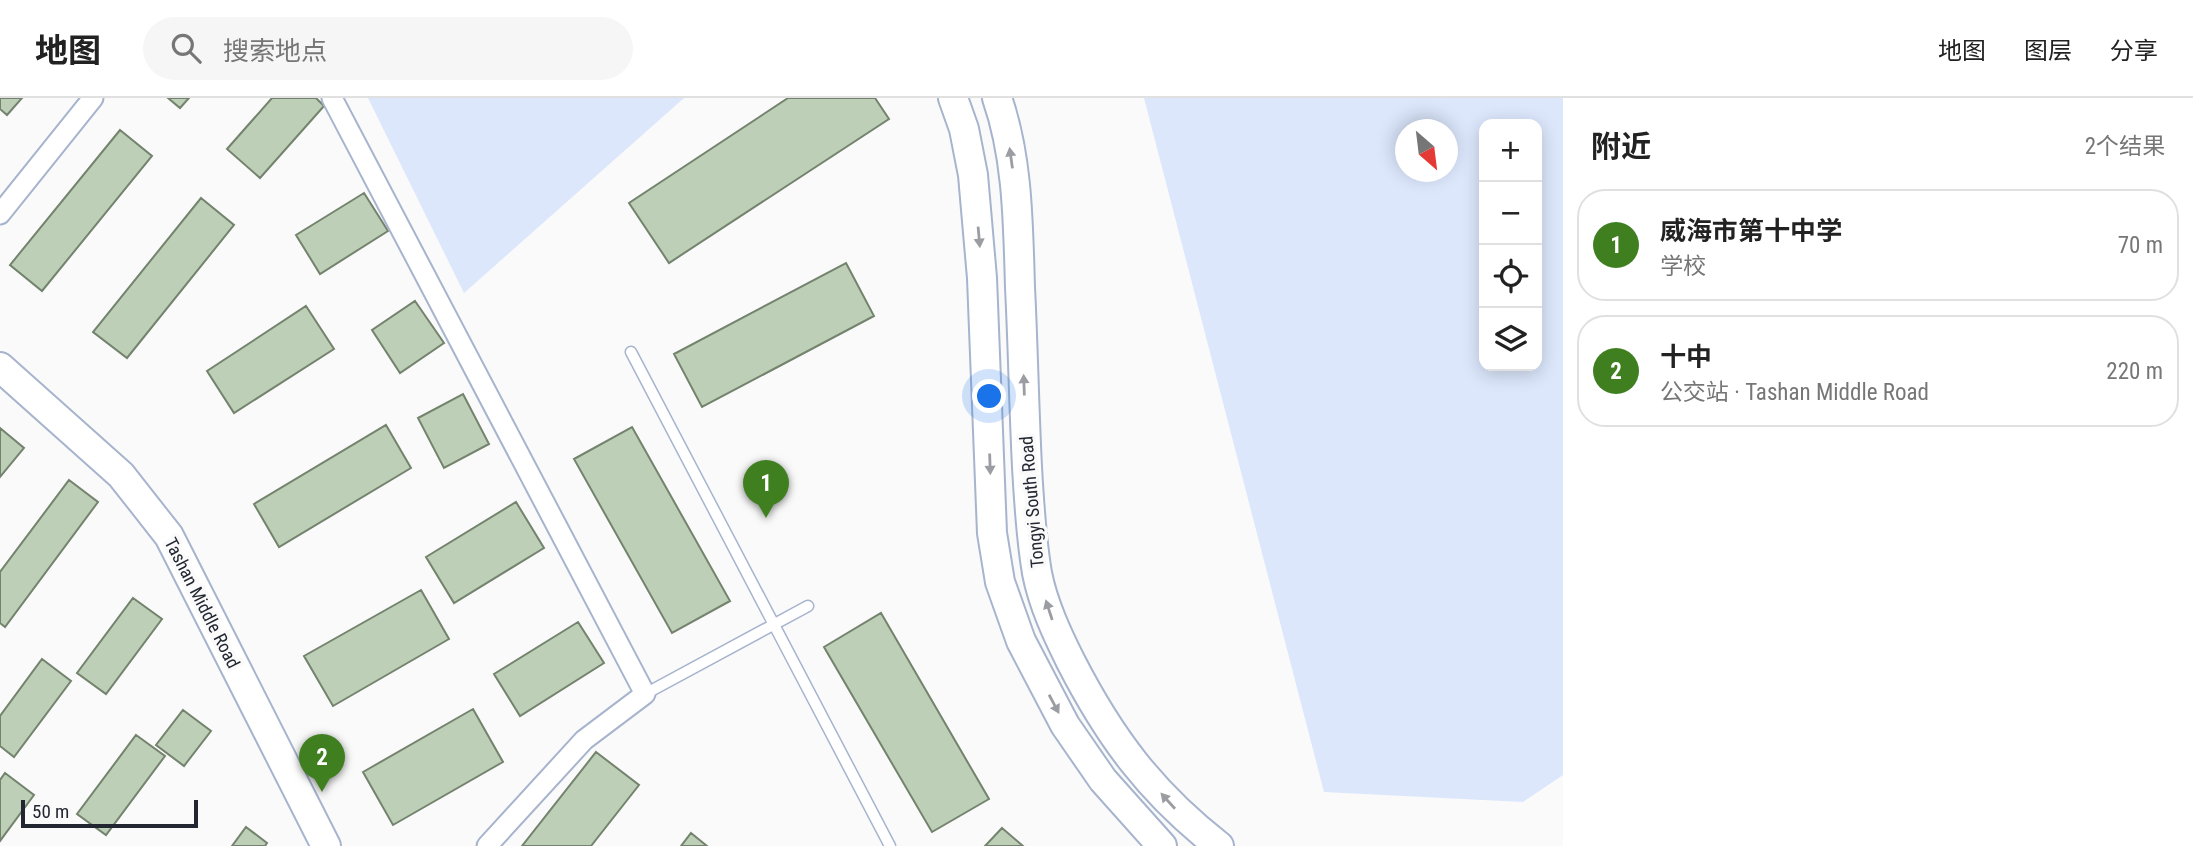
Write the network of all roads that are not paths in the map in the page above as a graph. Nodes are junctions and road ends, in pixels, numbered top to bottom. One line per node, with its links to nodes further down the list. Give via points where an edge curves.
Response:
1 (93, 98): 5 (street)
2 (332, 98): 10 (street)
3 (953, 98): 14 (main road, one-way to 14, via 973,175 983,291 992,533 1000,582 1021,641 1065,725 1103,780)
4 (998, 98): 15 (main road, Tongyi South Road, one-way to 4, via 1183,818 1133,763 1092,704 1056,631 1038,576 1031,533 1017,203)
5 (0, 214)
6 (631, 352): 9 (lane)
7 (0, 367): 11 (main road, Tashan Middle Road, via 121,475 169,536)
8 (808, 606): 9 (lane)
9 (775, 624): 10 (lane); 13 (lane)
10 (645, 694): 12 (street, via 584,740)
11 (326, 846)
12 (487, 846)
13 (890, 846)
14 (1162, 846)
15 (1219, 846)

